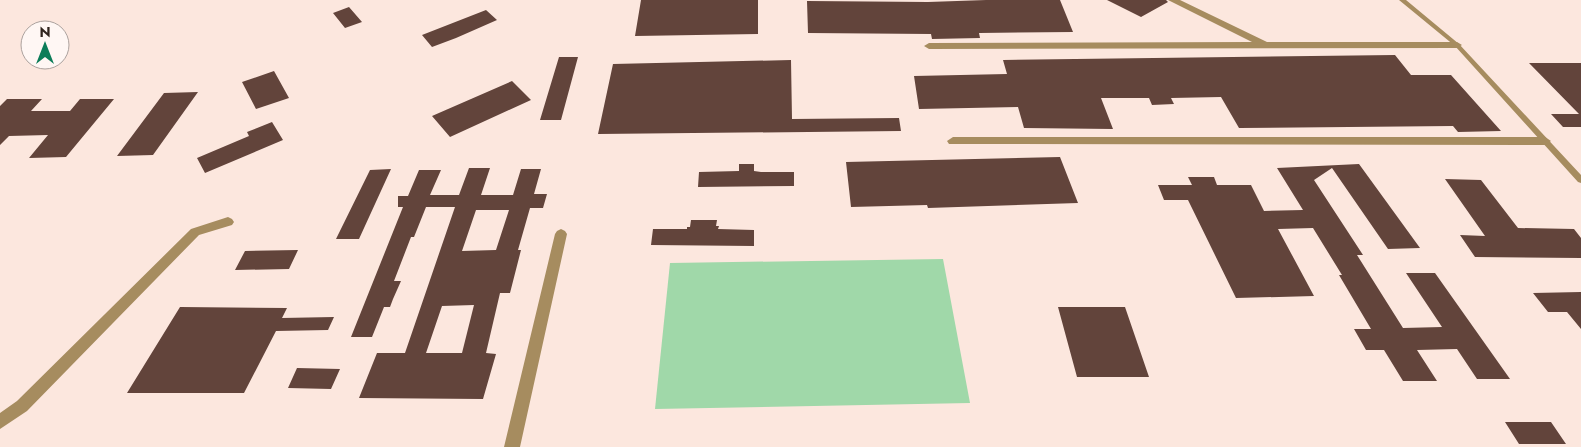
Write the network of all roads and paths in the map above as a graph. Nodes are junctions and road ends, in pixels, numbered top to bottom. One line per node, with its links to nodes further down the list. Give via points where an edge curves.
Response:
1 (1173, 0): 5 (street)
2 (1402, 0): 3 (lane)
3 (1457, 45): 5 (street); 7 (lane)
4 (929, 46): 5 (street)
5 (1266, 46)
6 (954, 141): 7 (street)
7 (1545, 141): 8 (lane)
8 (1581, 180)
9 (228, 222): 11 (street, via 195,232 22,406)
10 (561, 234): 12 (street)
11 (0, 422)
12 (512, 447)

